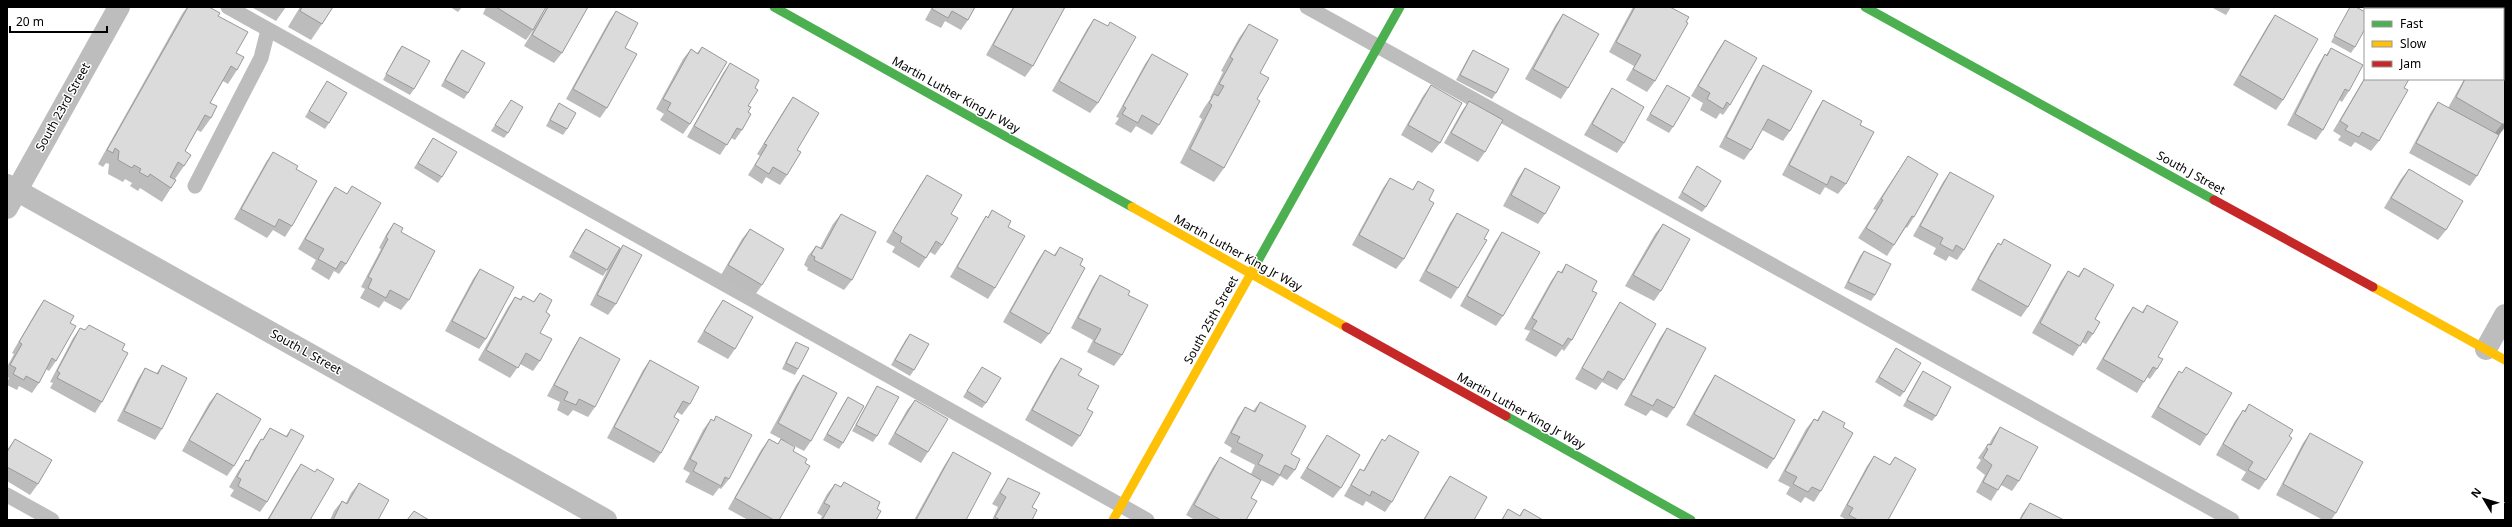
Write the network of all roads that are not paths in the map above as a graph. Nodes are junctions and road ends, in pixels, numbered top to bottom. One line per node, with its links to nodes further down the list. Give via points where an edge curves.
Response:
1 (119, 7): 10 (street, South 23rd Street)
2 (228, 7): 7 (lane)
3 (774, 7): 11 (street, Martin Luther King Jr Way)
4 (1307, 7): 8 (lane)
5 (1400, 7): 8 (street, South 25th Street)
6 (1865, 7): 13 (street, South J Street)
7 (268, 30): 9 (lane, via 261,58); 16 (lane)
8 (1377, 47): 11 (street, South 25th Street); 22 (lane)
9 (195, 186)
10 (10, 194): 18 (street, South L Street)
11 (1250, 274): 16 (street, South 25th Street); 21 (street, Martin Luther King Jr Way)
12 (2505, 314): 13 (street)
13 (2486, 349): 14 (street, South J Street)
14 (2505, 360)
15 (7, 495): 17 (lane)
16 (1121, 506): 19 (street, South 25th Street); 20 (lane)
17 (52, 520)
18 (606, 520)
19 (1113, 520)
20 (1147, 520)
21 (1691, 520)
22 (2232, 520)

